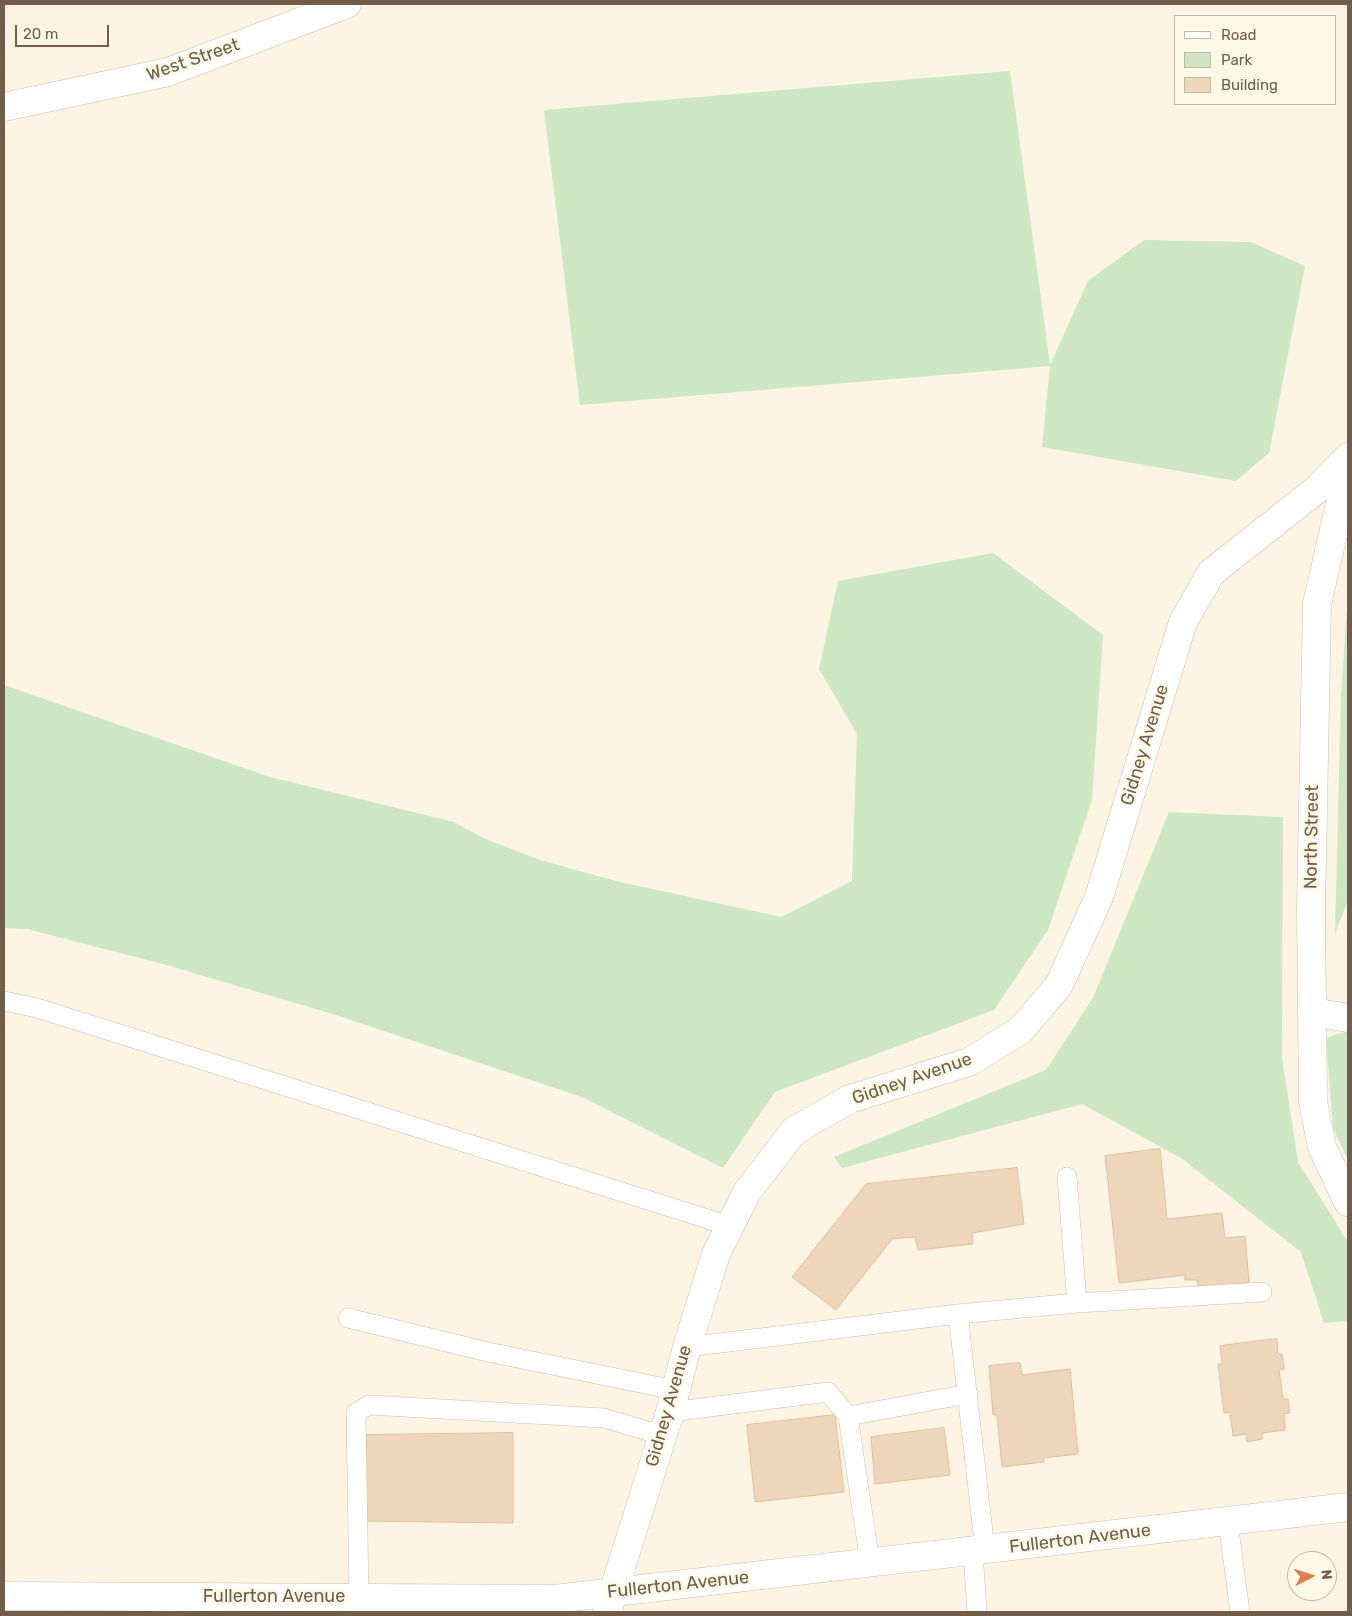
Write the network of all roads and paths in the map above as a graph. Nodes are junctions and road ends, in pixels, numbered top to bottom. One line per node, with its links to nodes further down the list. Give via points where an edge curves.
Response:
1 (347, 4): 2 (street, West Street, via 168,72)
2 (4, 107)
3 (1348, 457): 10 (street, Gidney Avenue, via 1316,490 1211,573 1183,622 1099,898 1059,985 1021,1030 969,1062 850,1099 794,1131 746,1192)
4 (1348, 469): 6 (street, North Street, via 1316,604 1311,910)
5 (4, 1001): 10 (lane, via 38,1008)
6 (1313, 1012): 7 (street); 9 (street, North Street, via 1313,1102 1322,1147)
7 (1348, 1018)
8 (1067, 1177): 12 (lane)
9 (1348, 1202)
10 (730, 1226): 15 (street, Gidney Avenue, via 716,1254)
11 (1262, 1292): 12 (lane)
12 (1077, 1302): 13 (lane)
13 (958, 1314): 15 (lane); 16 (lane)
14 (348, 1318): 17 (lane, via 488,1352)
15 (686, 1347): 17 (street, Gidney Avenue)
16 (968, 1394): 18 (lane); 21 (lane)
17 (669, 1412): 18 (lane, via 828,1392); 24 (lane, via 604,1418 369,1405 356,1413); 25 (street, Gidney Avenue)
18 (848, 1416): 22 (lane)
19 (1348, 1507): 20 (street, Fullerton Avenue)
20 (1228, 1522): 21 (street, Fullerton Avenue); 28 (lane)
21 (979, 1551): 22 (street, Fullerton Avenue); 27 (lane)
22 (870, 1563): 25 (street, Fullerton Avenue)
23 (4, 1596): 26 (street, Fullerton Avenue)
24 (359, 1597): 25 (street, Fullerton Avenue); 26 (street, Fullerton Avenue)
25 (611, 1602)
26 (71, 1604)
27 (977, 1612)
28 (1240, 1612)

